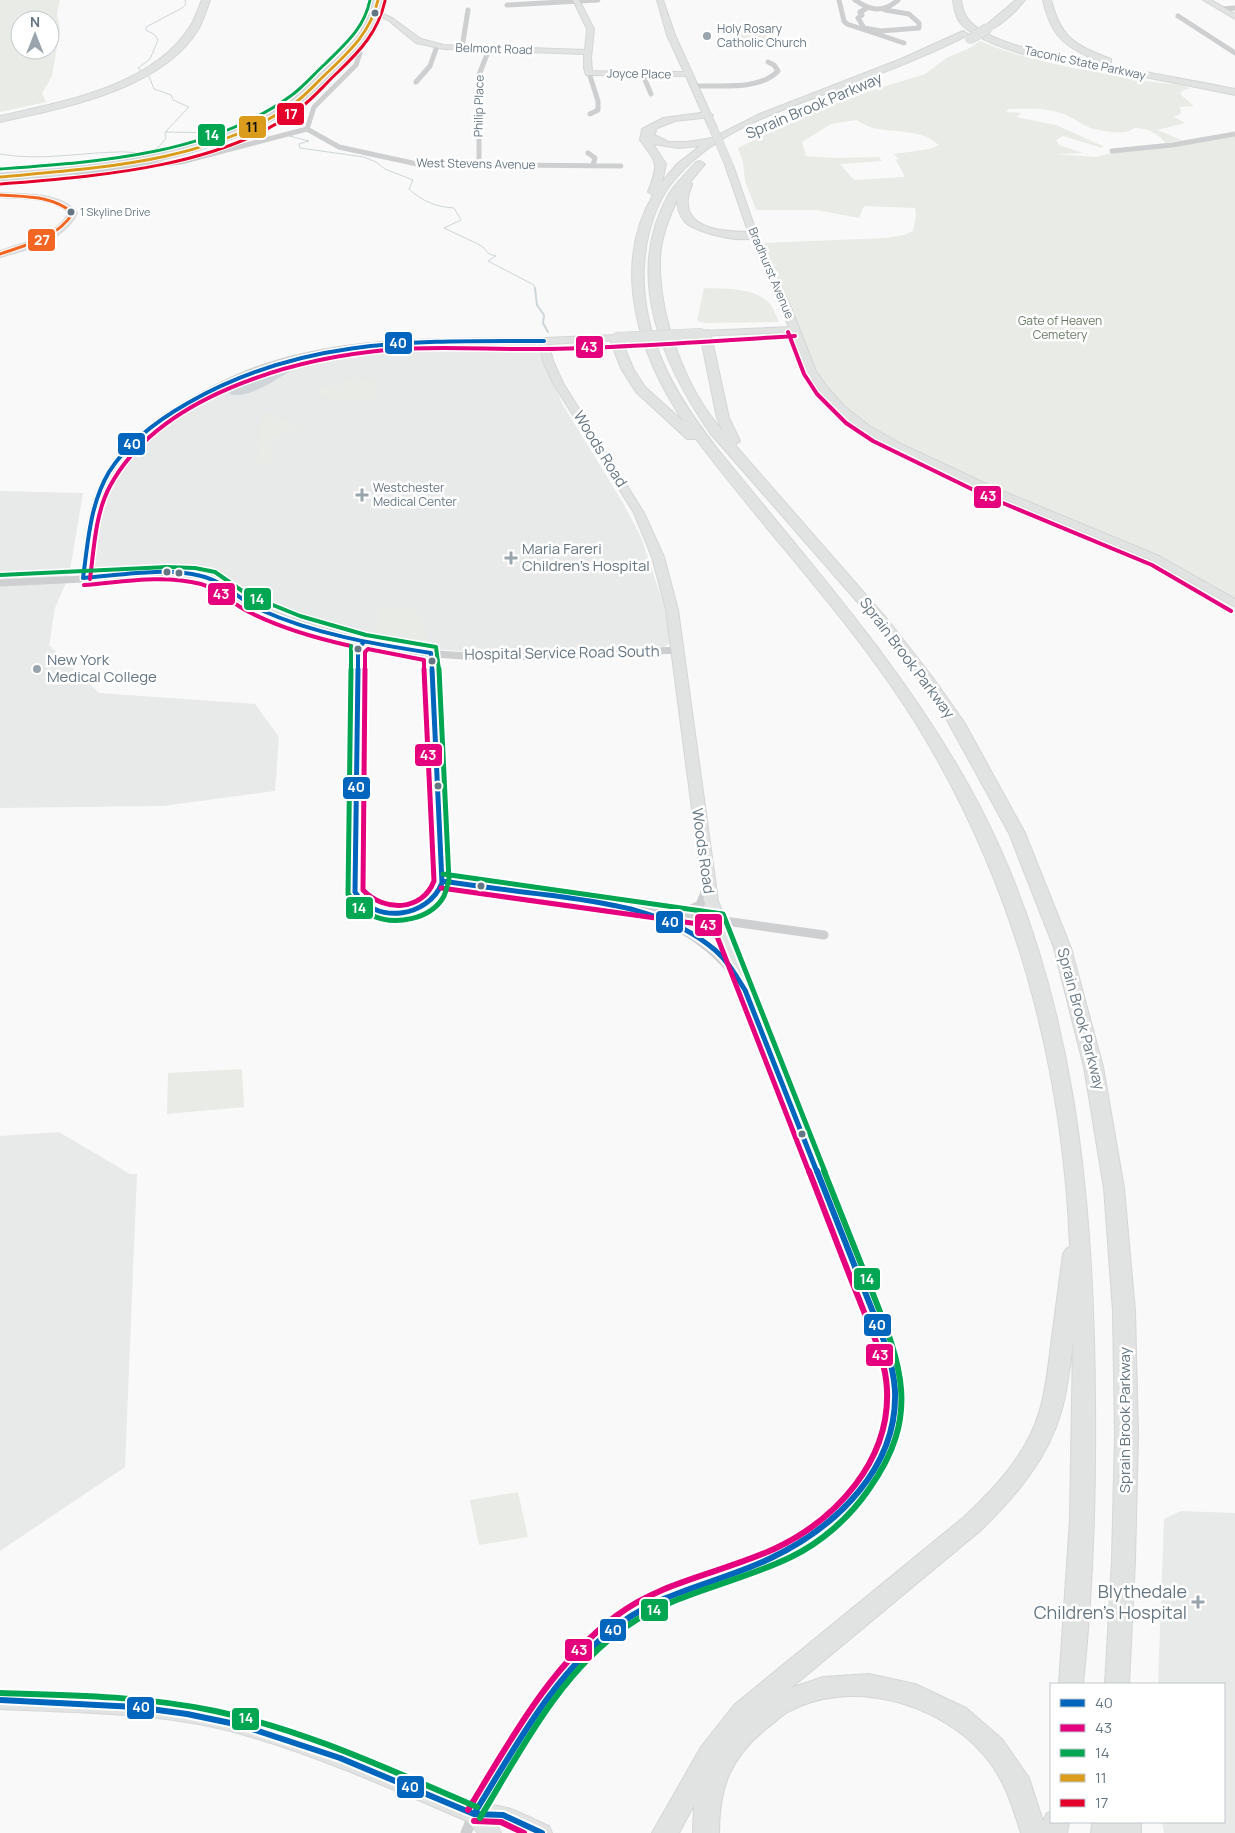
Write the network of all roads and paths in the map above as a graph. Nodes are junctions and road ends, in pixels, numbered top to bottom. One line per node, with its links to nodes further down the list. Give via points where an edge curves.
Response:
1 (200, 0): 34 (highway, via 193,20 178,43)
2 (206, 0): 34 (highway, via 199,21 184,43 166,60)
3 (378, 0): 21 (main road)
4 (598, 0): 14 (street)
5 (660, 0): 36 (street, Bradhurst Avenue, via 671,35)
6 (839, 0): 26 (street, via 847,24)
7 (854, 0): 16 (street)
8 (898, 0): 19 (street)
9 (957, 0): 40 (highway, Taconic State Parkway, via 957,11 966,24 986,37 1010,46 1054,58)
10 (1009, 0): 24 (highway, Sprain Brook Parkway)
11 (1021, 0): 24 (highway, Sprain Brook Parkway, via 1007,14)
12 (1047, 0): 40 (highway, Taconic State Parkway, via 1058,31 1086,51 1115,64)
13 (1206, 0): 20 (street)
14 (577, 1): 15 (street); 31 (street, via 590,26)
15 (507, 5)
16 (867, 8): 19 (street); 19 (street, via 860,12 862,15 858,18 864,28 881,31 919,28 919,23 909,14)
17 (1235, 8): 20 (street)
18 (468, 10): 28 (street)
19 (885, 10)
20 (1222, 10): 23 (street)
21 (376, 13): 27 (street, Belmont Road, via 390,19 418,41); 30 (main road, via 369,30)
22 (1178, 16): 32 (street)
23 (1235, 17)
24 (984, 26): 25 (highway, Sprain Brook Parkway, bridge)
25 (966, 37): 49 (highway, Sprain Brook Parkway, via 769,114); 57 (highway, Sprain Brook Parkway, via 934,56 781,116 713,154)
26 (904, 43)
27 (437, 46): 28 (street, Belmont Road); 38 (street, via 435,59)
28 (462, 48): 29 (street, Belmont Road)
29 (489, 49): 31 (street, Belmont Road); 53 (street, Philip Place, via 478,75)
30 (352, 50): 48 (street, via 360,50 356,65 314,107); 56 (main road, via 293,103 244,130 162,155)
31 (587, 52): 35 (street)
32 (1235, 52)
33 (768, 62): 39 (street, via 778,71 766,80)
34 (143, 72): 45 (highway, via 84,97)
35 (589, 73): 37 (street, Joyce Place); 44 (street, via 598,104 598,110)
36 (689, 74): 37 (street, Joyce Place); 39 (street, Bradhurst Avenue)
37 (643, 75): 42 (street)
38 (416, 82)
39 (695, 86): 43 (street, Bradhurst Avenue)
40 (1222, 89): 41 (highway, Taconic State Parkway)
41 (1235, 91)
42 (651, 94)
43 (704, 105): 46 (highway, via 700,113); 47 (street, Bradhurst Avenue)
44 (590, 114)
45 (0, 118)
46 (684, 118): 47 (highway); 49 (highway, via 658,126 651,130 649,136 663,143 684,145); 60 (highway, via 658,124 644,133 645,140 662,163)
47 (711, 122): 61 (street, Bradhurst Avenue, bridge)
48 (307, 130): 53 (street, West Stevens Avenue, via 339,147 407,163); 56 (street, via 181,162)
49 (729, 133): 60 (highway, Sprain Brook Parkway, via 698,152 676,171)
50 (1235, 134): 51 (street)
51 (1112, 151)
52 (588, 153): 54 (street, via 595,158)
53 (479, 165): 54 (street, West Stevens Avenue)
54 (593, 165): 55 (street, West Stevens Avenue)
55 (621, 166)
56 (72, 171): 58 (main road)
57 (692, 172): 61 (highway, via 681,200 691,220 716,232); 68 (highway, Sprain Brook Parkway, via 666,212 659,235 654,276 658,312 669,350 688,389 715,430)
58 (0, 177)
59 (0, 196): 62 (street, via 57,202 73,212 54,234)
60 (650, 212): 67 (highway, Sprain Brook Parkway, via 638,270 638,296 645,332 670,391)
61 (754, 235): 63 (street, Bradhurst Avenue)
62 (0, 254)
63 (795, 329): 64 (street); 71 (street, Bradhurst Avenue, via 811,371 823,390 850,417 879,437 989,489 1155,558)
64 (704, 334): 65 (street, bridge); 68 (highway, via 723,418)
65 (616, 338): 66 (street); 67 (highway, via 628,370 640,390)
66 (544, 341): 69 (street, via 408,342 341,348 284,362 206,392 173,411 142,435 108,474 93,511); 73 (street, Woods Road, via 548,361 558,383 628,493 649,534 670,597)
67 (718, 458): 82 (highway, Sprain Brook Parkway, via 904,693 945,757 982,826 1021,922 1048,1010 1067,1103)
68 (747, 466): 83 (highway, Sprain Brook Parkway, via 895,638 955,720 1012,822 1058,931 1096,1071 1116,1196 1126,1371)
69 (83, 578): 70 (street, Hospital Service Road South); 72 (street, Hospital Service Road South, via 194,575 217,581 244,602 293,621)
70 (0, 583)
71 (1235, 604)
72 (364, 642): 74 (street, Hospital Service Road South); 75 (street, via 358,649 355,892 368,907 382,911 416,910 437,897)
73 (678, 650): 74 (street, Hospital Service Road South, via 506,657); 76 (street, Woods Road)
74 (431, 653): 75 (street)
75 (442, 880): 77 (street)
76 (707, 885): 78 (street, via 705,899 700,906); 79 (street, Woods Road)
77 (625, 906): 78 (street); 81 (street, via 660,917 699,938 728,964)
78 (674, 913): 79 (street)
79 (718, 919): 80 (street); 81 (street, Woods Road)
80 (824, 934)
81 (745, 990): 88 (street, Woods Road, via 887,1353 895,1394 891,1428 880,1460 862,1490 811,1538 772,1559 683,1589 648,1605 590,1648 566,1673)
82 (1079, 1206): 84 (highway, Sprain Brook Parkway, via 1084,1322 1084,1448); 92 (highway, via 1057,1385 1046,1422 1027,1462 1001,1496 972,1524 743,1713 710,1753)
83 (1125, 1542): 85 (highway, Sprain Brook Parkway); 86 (highway)
84 (1071, 1683)
85 (1117, 1683)
86 (1128, 1683)
87 (0, 1700): 88 (street, via 136,1707 240,1725 340,1758)
88 (474, 1814): 89 (street); 90 (street); 91 (street, via 503,1815)
89 (466, 1833)
90 (491, 1833)
91 (542, 1833)
92 (665, 1833)
93 (706, 1833): 94 (highway, via 706,1810 713,1782 725,1754 746,1729 774,1707 798,1696 826,1688 862,1685 913,1694 946,1708 975,1729 1018,1780)
94 (1034, 1833)

